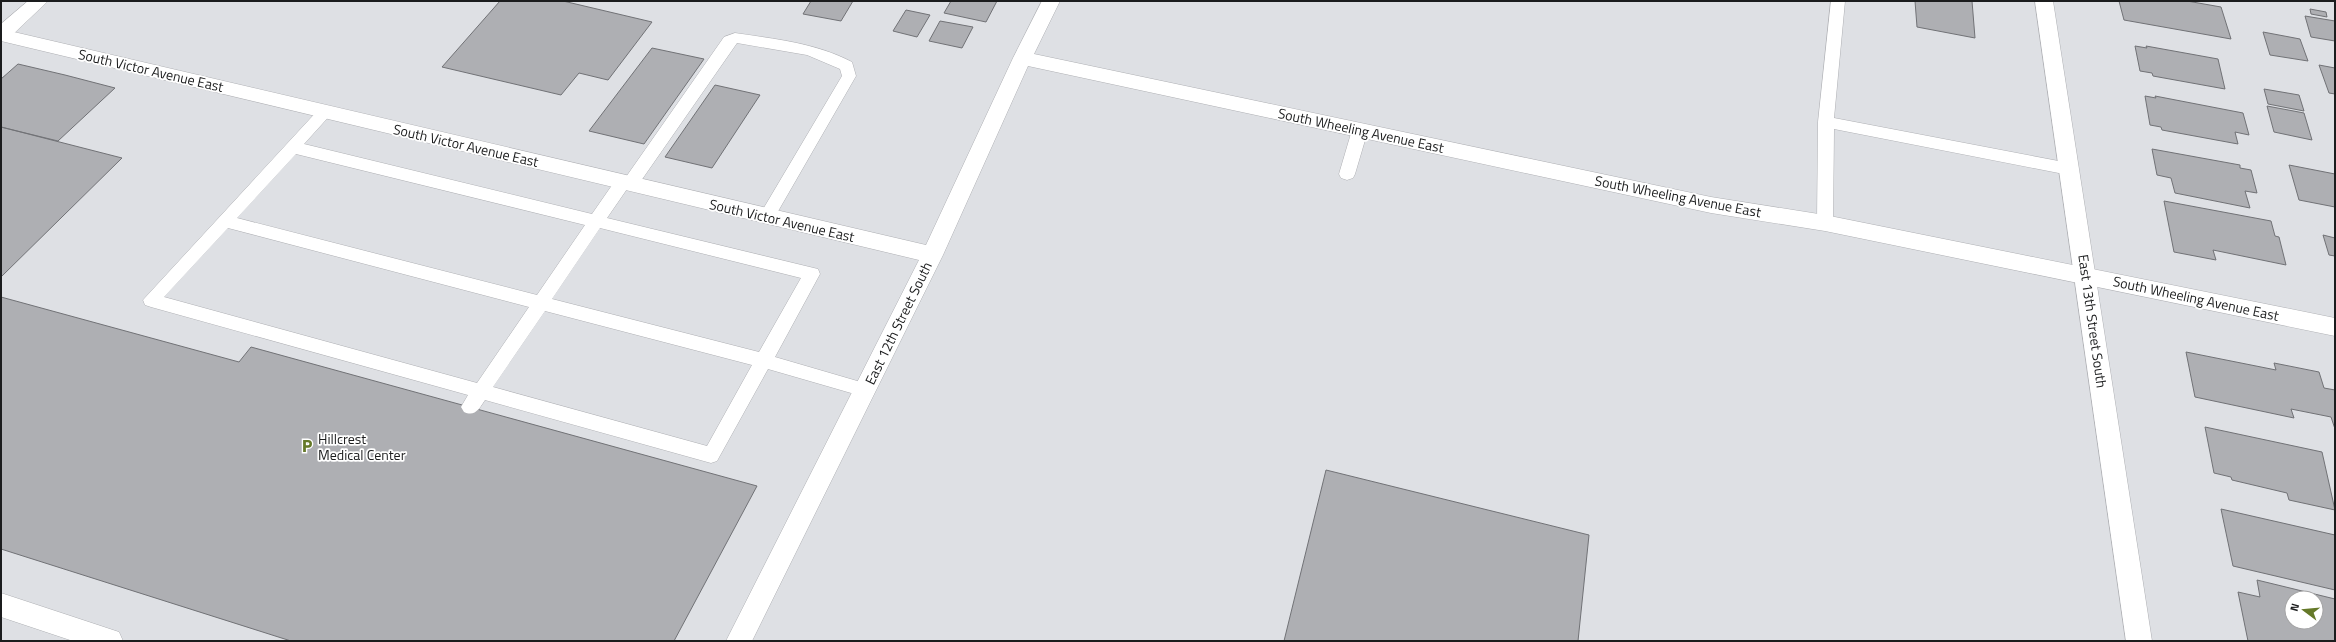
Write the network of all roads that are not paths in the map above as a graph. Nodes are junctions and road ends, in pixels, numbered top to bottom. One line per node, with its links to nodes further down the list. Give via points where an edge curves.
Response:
1 (39, 1): 5 (street)
2 (1051, 1): 6 (street, East 12th Street South)
3 (1838, 1): 8 (lane)
4 (2044, 1): 11 (street, East 13th Street South)
5 (1, 34): 7 (street, South Victor Avenue East)
6 (1022, 58): 9 (street, South Wheeling Avenue East); 18 (street, East 12th Street South)
7 (325, 112): 10 (lane); 13 (street, South Victor Avenue East)
8 (1826, 122): 11 (lane); 17 (lane)
9 (1360, 130): 12 (lane); 17 (street, South Wheeling Avenue East, via 1711,204)
10 (292, 147): 15 (lane); 16 (lane)
11 (2069, 169): 19 (street, East 13th Street South)
12 (1347, 174)
13 (626, 183): 14 (street, South Victor Avenue East); 14 (lane, via 729,41 735,38 804,49 833,57 847,66 849,76); 16 (lane)
14 (767, 216): 18 (street, South Victor Avenue East)
15 (225, 220): 20 (lane); 24 (lane, via 151,300)
16 (596, 223): 20 (lane); 22 (lane, via 812,274)
17 (1825, 223): 19 (street, South Wheeling Avenue East)
18 (932, 255): 23 (street, East 12th Street South)
19 (2086, 276): 21 (street, South Wheeling Avenue East); 29 (street, East 13th Street South)
20 (541, 303): 22 (lane); 24 (lane)
21 (2335, 327)
22 (764, 361): 23 (lane); 24 (lane, via 711,455)
23 (865, 390): 28 (street, East 12th Street South)
24 (481, 391): 25 (lane)
25 (470, 407)
26 (1, 605): 27 (street)
27 (110, 641)
28 (739, 641)
29 (2139, 641)

